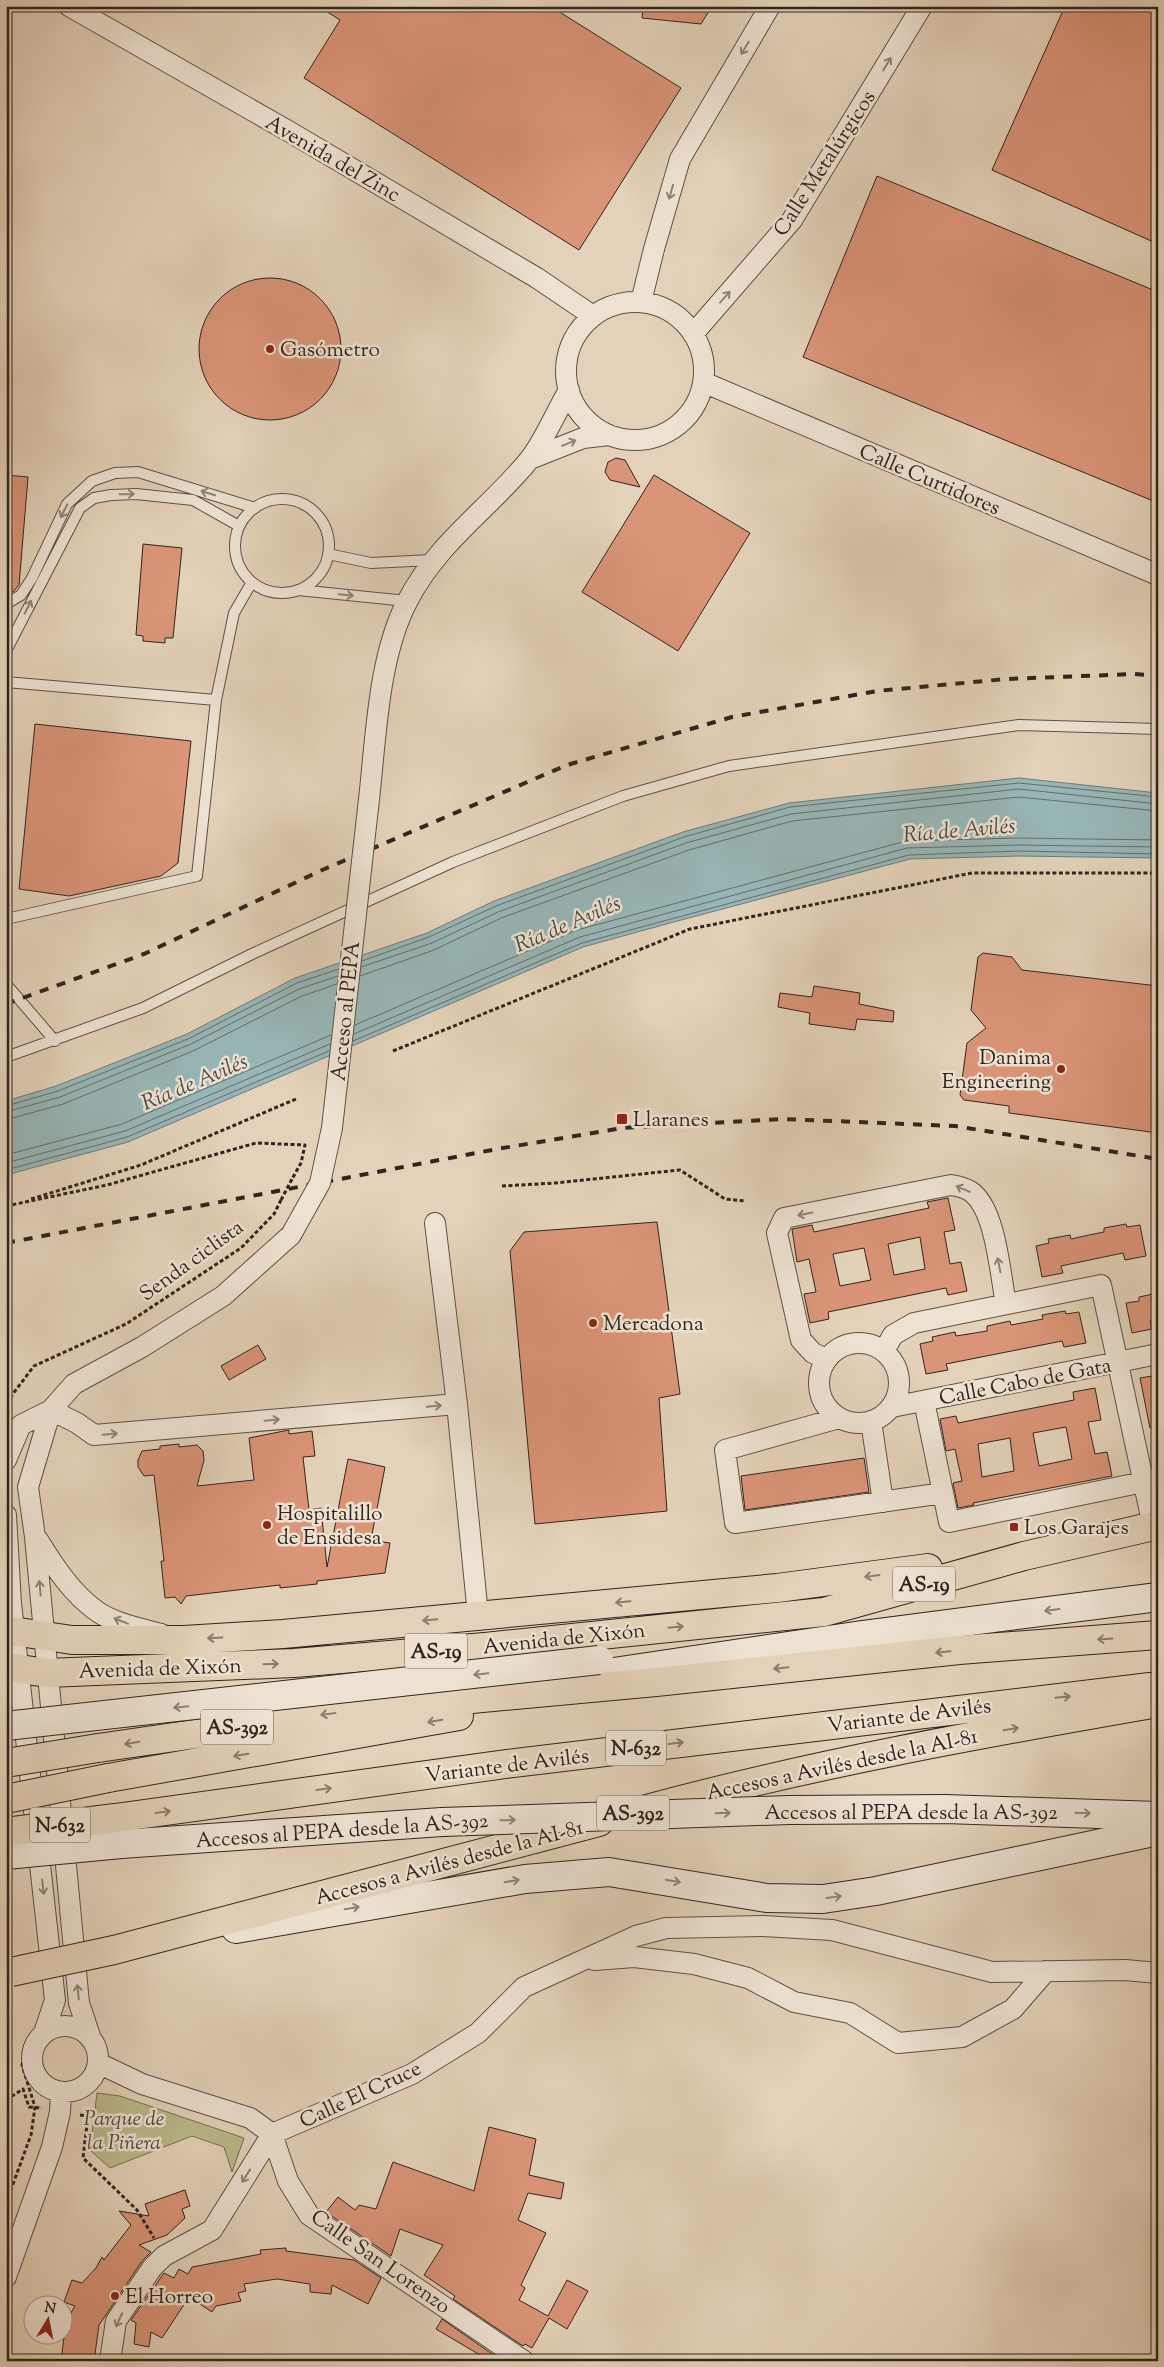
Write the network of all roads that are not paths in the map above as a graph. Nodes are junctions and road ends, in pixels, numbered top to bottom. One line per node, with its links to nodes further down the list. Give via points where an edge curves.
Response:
1 (69, 6): 5 (street, Avenida del Zinc, via 537,278)
2 (770, 6): 4 (street, one-way to 4, via 680,159)
3 (922, 6): 6 (street, Calle Metalúrgicos, one-way to 3, via 792,220)
4 (641, 302): 5 (street, via 624,302); 6 (street, via 679,318)
5 (593, 316): 8 (street, via 569,349 566,370)
6 (693, 334): 7 (street, via 702,357)
7 (703, 382): 9 (street, via 697,402 669,431 629,439); 15 (street, Calle Curtidores)
8 (569, 390): 9 (street, via 578,409); 10 (street)
9 (609, 435): 10 (street, one-way to 9, via 583,438)
10 (530, 459): 14 (street, Acceso al PEPA)
11 (255, 508): 12 (lane); 13 (lane, via 269,501 285,500 300,503 313,511 323,524); 19 (lane, one-way to 19, via 138,472 115,473 92,481 67,504 32,578 21,595)
12 (239, 526): 16 (lane, via 235,538 236,554 241,570); 20 (lane, one-way to 12, via 80,508 94,498 136,494 193,500)
13 (328, 554): 14 (lane, via 371,563); 17 (lane, via 322,570 312,582)
14 (432, 560): 18 (street, Acceso al PEPA)
15 (1158, 575)
16 (252, 582): 17 (lane, via 274,592); 22 (lane, via 234,613)
17 (298, 590): 18 (lane, one-way to 18)
18 (407, 601): 37 (street, Acceso al PEPA, bridge, via 390,644 382,688 332,1128 320,1183 291,1236 223,1296 142,1347 74,1384)
19 (6, 604)
20 (6, 651)
21 (6, 682): 22 (lane)
22 (216, 700): 24 (lane, via 197,876)
23 (1158, 729): 26 (lane, via 1018,725 738,764 623,796 453,862 143,1008)
24 (6, 919)
25 (6, 984): 26 (lane)
26 (55, 1041): 27 (lane)
27 (6, 1057)
28 (435, 1223): 35 (street)
29 (1006, 1304): 30 (street, via 914,1323 893,1335); 32 (street, one-way to 32, via 991,1226 984,1206 970,1191 951,1185 784,1218 777,1233 801,1340 813,1353); 33 (street, via 1101,1285)
30 (884, 1351): 32 (street, via 866,1343 844,1346); 36 (street, via 898,1370 899,1392)
31 (1158, 1354): 33 (street, Calle Cabo de Gata)
32 (827, 1359): 38 (street, via 820,1375 820,1393 827,1407)
33 (1118, 1362): 34 (street, Calle Cabo de Gata); 42 (street)
34 (924, 1401): 36 (street, Calle Cabo de Gata); 43 (street)
35 (457, 1404): 37 (street, one-way to 35, via 94,1436); 50 (street)
36 (892, 1407): 39 (street)
37 (51, 1410): 40 (street, Acceso al PEPA); 47 (street, via 28,1487)
38 (839, 1418): 39 (street, via 851,1422); 44 (street, via 724,1450 736,1523)
39 (871, 1421): 44 (street)
40 (14, 1424): 41 (street, Acceso al PEPA)
41 (6, 1460)
42 (1151, 1481): 43 (street, via 949,1522); 46 (street)
43 (943, 1493): 44 (street)
44 (883, 1502)
45 (6, 1515): 51 (street)
46 (1156, 1526): 48 (main road, Avenida de Xixón / AS-19)
47 (35, 1537): 54 (street, one-way to 47); 55 (street, one-way to 47, via 98,1612 62,1578)
48 (1024, 1556): 50 (main road, Avenida de Xixón / AS-19, one-way to 50, via 778,1588); 57 (main road, Avenida de Xixón / AS-19, one-way to 48, via 294,1663 824,1612)
49 (1158, 1597): 52 (main road, one-way to 52)
50 (478, 1616): 55 (main road, Avenida de Xixón / AS-19, one-way to 55)
51 (10, 1630): 54 (main road, Avenida de Xixón / AS-19); 56 (street)
52 (862, 1635): 61 (main road); 63 (main road, one-way to 63, bridge, via 599,1660)
53 (1158, 1635): 58 (main road, AS-392, one-way to 58, via 959,1650)
54 (44, 1636): 55 (main road, Avenida de Xixón / AS-19, via 72,1640); 57 (street)
55 (184, 1640)
56 (12, 1668): 57 (main road, Avenida de Xixón / AS-19); 63 (street)
57 (47, 1673): 76 (street, one-way to 57, via 79,2004)
58 (656, 1682): 61 (main road, AS-392); 65 (main road, N-632, one-way to 65, bridge, via 108,1778)
59 (1158, 1686): 68 (main road, Variante de Avilés / N-632, one-way to 59, bridge, via 526,1762)
60 (1158, 1703): 70 (main road, Accesos a Avilés desde la AI-81 / AS-392, one-way to 60, via 740,1784 1005,1730)
61 (376, 1708): 64 (main road, AS-392, one-way to 64, bridge)
62 (6, 1714): 63 (street)
63 (16, 1730): 75 (street, one-way to 75, via 55,2000)
64 (6, 1763)
65 (6, 1799)
66 (1158, 1816): 69 (main road, Accesos al PEPA desde la AS-392, one-way to 66, bridge, via 442,1822 789,1810 945,1809)
67 (1158, 1831): 70 (main road, Accesos al PEPA desde la AS-392, one-way to 67, via 525,1879 609,1872 767,1898 823,1899 876,1891)
68 (6, 1832)
69 (6, 1855)
70 (114, 1950): 73 (main road, Accesos a Avilés desde la AI-81 / AS-392, bridge)
71 (579, 1961): 72 (street, Calle El Cruce, via 636,1936 666,1928 763,1926 832,1930 992,1972); 72 (street, via 634,1957 694,1964 748,1978 794,2002 850,2013 898,2043 962,2037 1013,2009); 79 (street, Calle El Cruce, via 524,1987 478,2033 412,2074)
72 (1046, 1971): 74 (street, Calle El Cruce)
73 (9, 1972)
74 (1158, 1973)
75 (44, 2033): 76 (street, via 60,2026 77,2028); 78 (street, via 32,2055 34,2072)
76 (91, 2039): 77 (street)
77 (98, 2063): 78 (street, via 91,2080); 79 (street, Calle El Cruce, via 142,2084 250,2118)
78 (60, 2102): 80 (street, via 52,2146)
79 (272, 2134): 81 (street, one-way to 81, via 212,2230 164,2256 152,2268 116,2321); 82 (street, Calle San Lorenzo, via 288,2181 309,2215)
80 (6, 2277)
81 (110, 2361)
82 (524, 2361)

